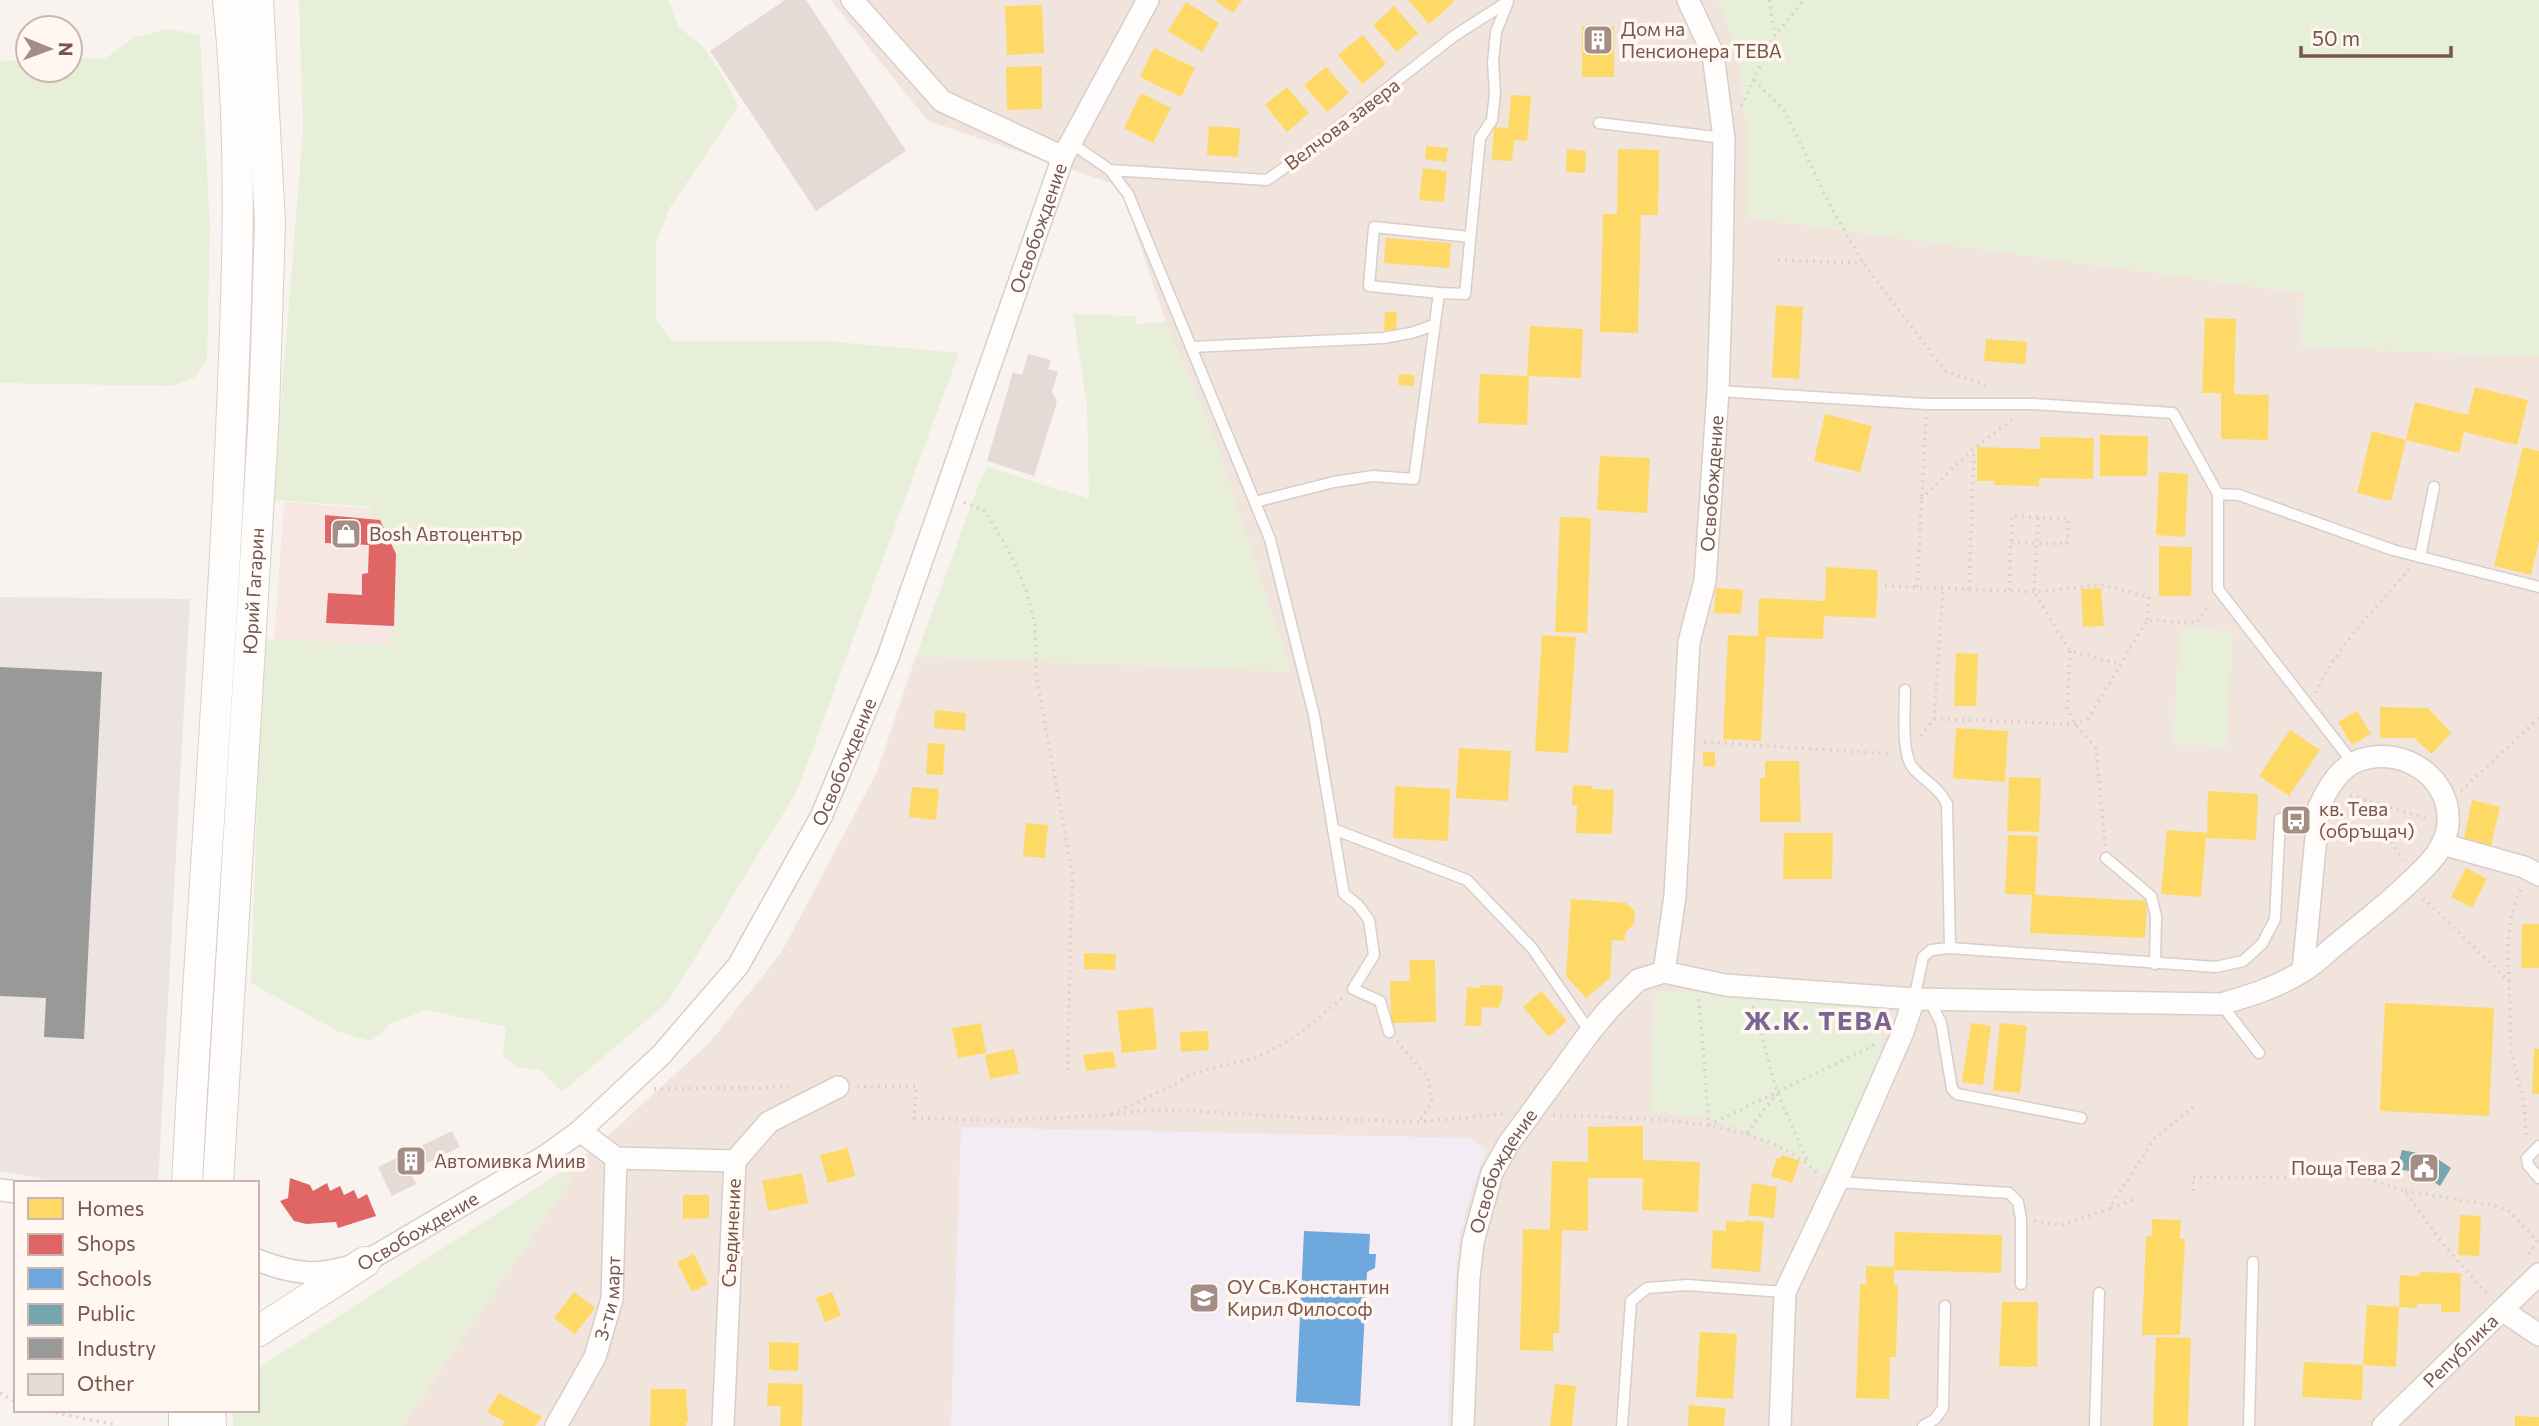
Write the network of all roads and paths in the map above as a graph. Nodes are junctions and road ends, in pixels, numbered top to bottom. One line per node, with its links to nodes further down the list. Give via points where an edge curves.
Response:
1 (228, 0): 95 (street, Юрий Гагарин, via 238,274 222,631)
2 (258, 0): 96 (street, Юрий Гагарин, via 270,223 264,412)
3 (852, 0): 13 (street, via 942,102)
4 (1148, 0): 13 (street, Освобождение)
5 (1688, 0): 12 (street, Освобождение, via 1713,54)
6 (1769, 0): 9 (path)
7 (1804, 0): 9 (path)
8 (1509, 1): 14 (lane, Велчова завера, via 1454,36 1267,180); 15 (lane, via 1496,32 1492,120 1480,138)
9 (1775, 35): 10 (path)
10 (1754, 80): 12 (path); 17 (path, via 1784,110)
11 (1599, 123): 12 (lane)
12 (1724, 138): 22 (street, Освобождение)
13 (1067, 150): 14 (lane); 27 (street, Освобождение)
14 (1110, 170): 20 (lane, via 1128,194)
15 (1470, 237): 18 (lane, via 1465,294); 18 (lane, via 1374,226 1369,286)
16 (1778, 260): 17 (path)
17 (1863, 263): 21 (path, via 1945,370)
18 (1439, 293): 19 (lane)
19 (1434, 326): 20 (lane, via 1383,338); 30 (lane, via 1414,479 1373,476)
20 (1191, 348): 30 (lane)
21 (1995, 390)
22 (1718, 391): 23 (lane); 51 (street, Освобождение, via 1705,581 1689,642)
23 (1926, 404): 24 (lane); 29 (path)
24 (2033, 404): 25 (path); 28 (lane, via 2174,413)
25 (1974, 448): 29 (path); 39 (path)
26 (2434, 487): 34 (lane)
27 (945, 493): 76 (path, via 986,512 1026,589 1035,625 1036,675 1073,877); 79 (street, Освобождение, via 888,657 821,817 738,966 661,1055)
28 (2218, 494): 34 (lane, via 2239,495); 40 (lane)
29 (1921, 499): 36 (path)
30 (1255, 502): 58 (lane, via 1270,539 1314,715)
31 (2038, 518): 32 (path, via 2012,516); 33 (path); 33 (path, via 2069,519 2067,544)
32 (2011, 541): 33 (path); 41 (path)
33 (2037, 543): 42 (path)
34 (2420, 556): 37 (lane); 47 (path, via 2322,678)
35 (1885, 586): 36 (path)
36 (1917, 587): 38 (path)
37 (2539, 587)
38 (1943, 588): 39 (path); 49 (path)
39 (1969, 589): 41 (path)
40 (2218, 589): 43 (path, via 2197,623); 47 (lane)
41 (2009, 591): 42 (path)
42 (2034, 592): 43 (path, via 2102,585 2150,597); 44 (path)
43 (2147, 620): 45 (path)
44 (2070, 651): 45 (path); 50 (path, via 2067,707)
45 (2120, 664): 50 (path, via 2088,719)
46 (1905, 690): 52 (lane)
47 (2310, 708): 53 (lane)
48 (2539, 718): 57 (path)
49 (1934, 719): 50 (path); 52 (path)
50 (2075, 724): 59 (path, via 2096,748)
51 (1684, 740): 52 (path); 65 (street, Освобождение, via 1675,896)
52 (1906, 755): 62 (lane, via 1911,767 1941,791 1947,804)
53 (2353, 763): 54 (street); 57 (street, via 2372,758 2414,763 2441,788)
54 (2328, 787): 55 (path); 64 (street, via 2319,807)
55 (2365, 800): 57 (path); 61 (path)
56 (2280, 819): 63 (lane, via 2275,919 2262,944 2243,961 2217,967)
57 (2446, 824): 60 (street); 61 (street, via 2431,860)
58 (1333, 829): 69 (lane, via 1344,894 1369,920 1374,955); 73 (lane, via 1467,880 1532,948)
59 (2106, 858): 63 (lane, via 2151,896 2156,916)
60 (2535, 873): 67 (path, via 2517,896 2507,934)
61 (2414, 877): 64 (street); 67 (path, via 2425,901)
62 (1950, 948): 63 (lane); 70 (lane, via 1931,950 1923,957)
63 (2155, 964)
64 (2303, 971): 71 (street, via 2259,993)
65 (1664, 972): 66 (street); 73 (street, Освобождение, via 1638,980)
66 (1697, 980): 68 (street); 86 (path)
67 (2508, 981): 90 (path, via 2511,1051 2524,1103)
68 (1748, 987): 70 (street); 80 (path)
69 (1353, 989): 72 (lane, via 1380,1001); 83 (path, via 1303,1032 1265,1053 1190,1074)
70 (1921, 999): 71 (street); 74 (street); 84 (lane, via 1941,1023 1952,1089 1957,1094)
71 (2221, 1004): 75 (lane)
72 (1389, 1032): 85 (path, via 1428,1078 1432,1102)
73 (1590, 1032): 82 (street, Освобождение)
74 (1903, 1032): 80 (path); 97 (street)
75 (2259, 1053)
76 (1068, 1070)
77 (798, 1087): 79 (path)
78 (838, 1087): 83 (path, via 916,1086 914,1118 1000,1121); 92 (street, via 769,1122)
79 (624, 1089): 87 (street, Освобождение)
80 (1777, 1092): 86 (path); 88 (path); 93 (path)
81 (2193, 1107): 101 (path, via 2155,1138)
82 (1530, 1114): 85 (path); 86 (path); 118 (street, Освобождение, via 1492,1173 1473,1242)
83 (1110, 1115): 85 (path, via 1151,1110)
84 (2081, 1118)
85 (1419, 1122)
86 (1709, 1125): 88 (path)
87 (580, 1131): 91 (street); 104 (street, Освобождение)
88 (1748, 1133): 93 (path)
89 (2539, 1146): 90 (lane)
90 (2527, 1157): 94 (lane, via 2528,1166)
91 (615, 1158): 92 (street, Съединение); 116 (street, 3-ти март, via 612,1299 595,1357)
92 (735, 1161): 117 (street, Съединение)
93 (1807, 1162): 97 (path)
94 (2539, 1178)
95 (187, 1181)
96 (218, 1181)
97 (1835, 1185): 102 (lane, via 2008,1193 2018,1202); 108 (street)
98 (2193, 1191): 99 (path, via 2193,1177 2364,1177)
99 (2405, 1191): 106 (path, via 2509,1210 2537,1241); 111 (path, via 2442,1242)
100 (2136, 1199): 101 (path)
101 (2109, 1209): 102 (path, via 2060,1225)
102 (2021, 1219): 107 (lane)
103 (259, 1261): 104 (street, Освобождение, via 310,1273 333,1272)
104 (365, 1262): 112 (street)
105 (2253, 1262): 123 (lane)
106 (2533, 1266): 111 (street, Република)
107 (2021, 1284)
108 (1785, 1292): 119 (lane, via 1688,1285 1647,1288 1632,1301); 120 (street)
109 (2099, 1293): 122 (lane)
110 (1945, 1306): 121 (lane, via 1943,1408)
111 (2502, 1310): 113 (street); 124 (street, Република)
112 (259, 1331)
113 (2539, 1335)
114 (53, 1412): 115 (path)
115 (117, 1424)
116 (556, 1426)
117 (723, 1426)
118 (1463, 1426)
119 (1622, 1426)
120 (1780, 1426)
121 (1923, 1426)
122 (2095, 1426)
123 (2249, 1426)
124 (2383, 1426)

